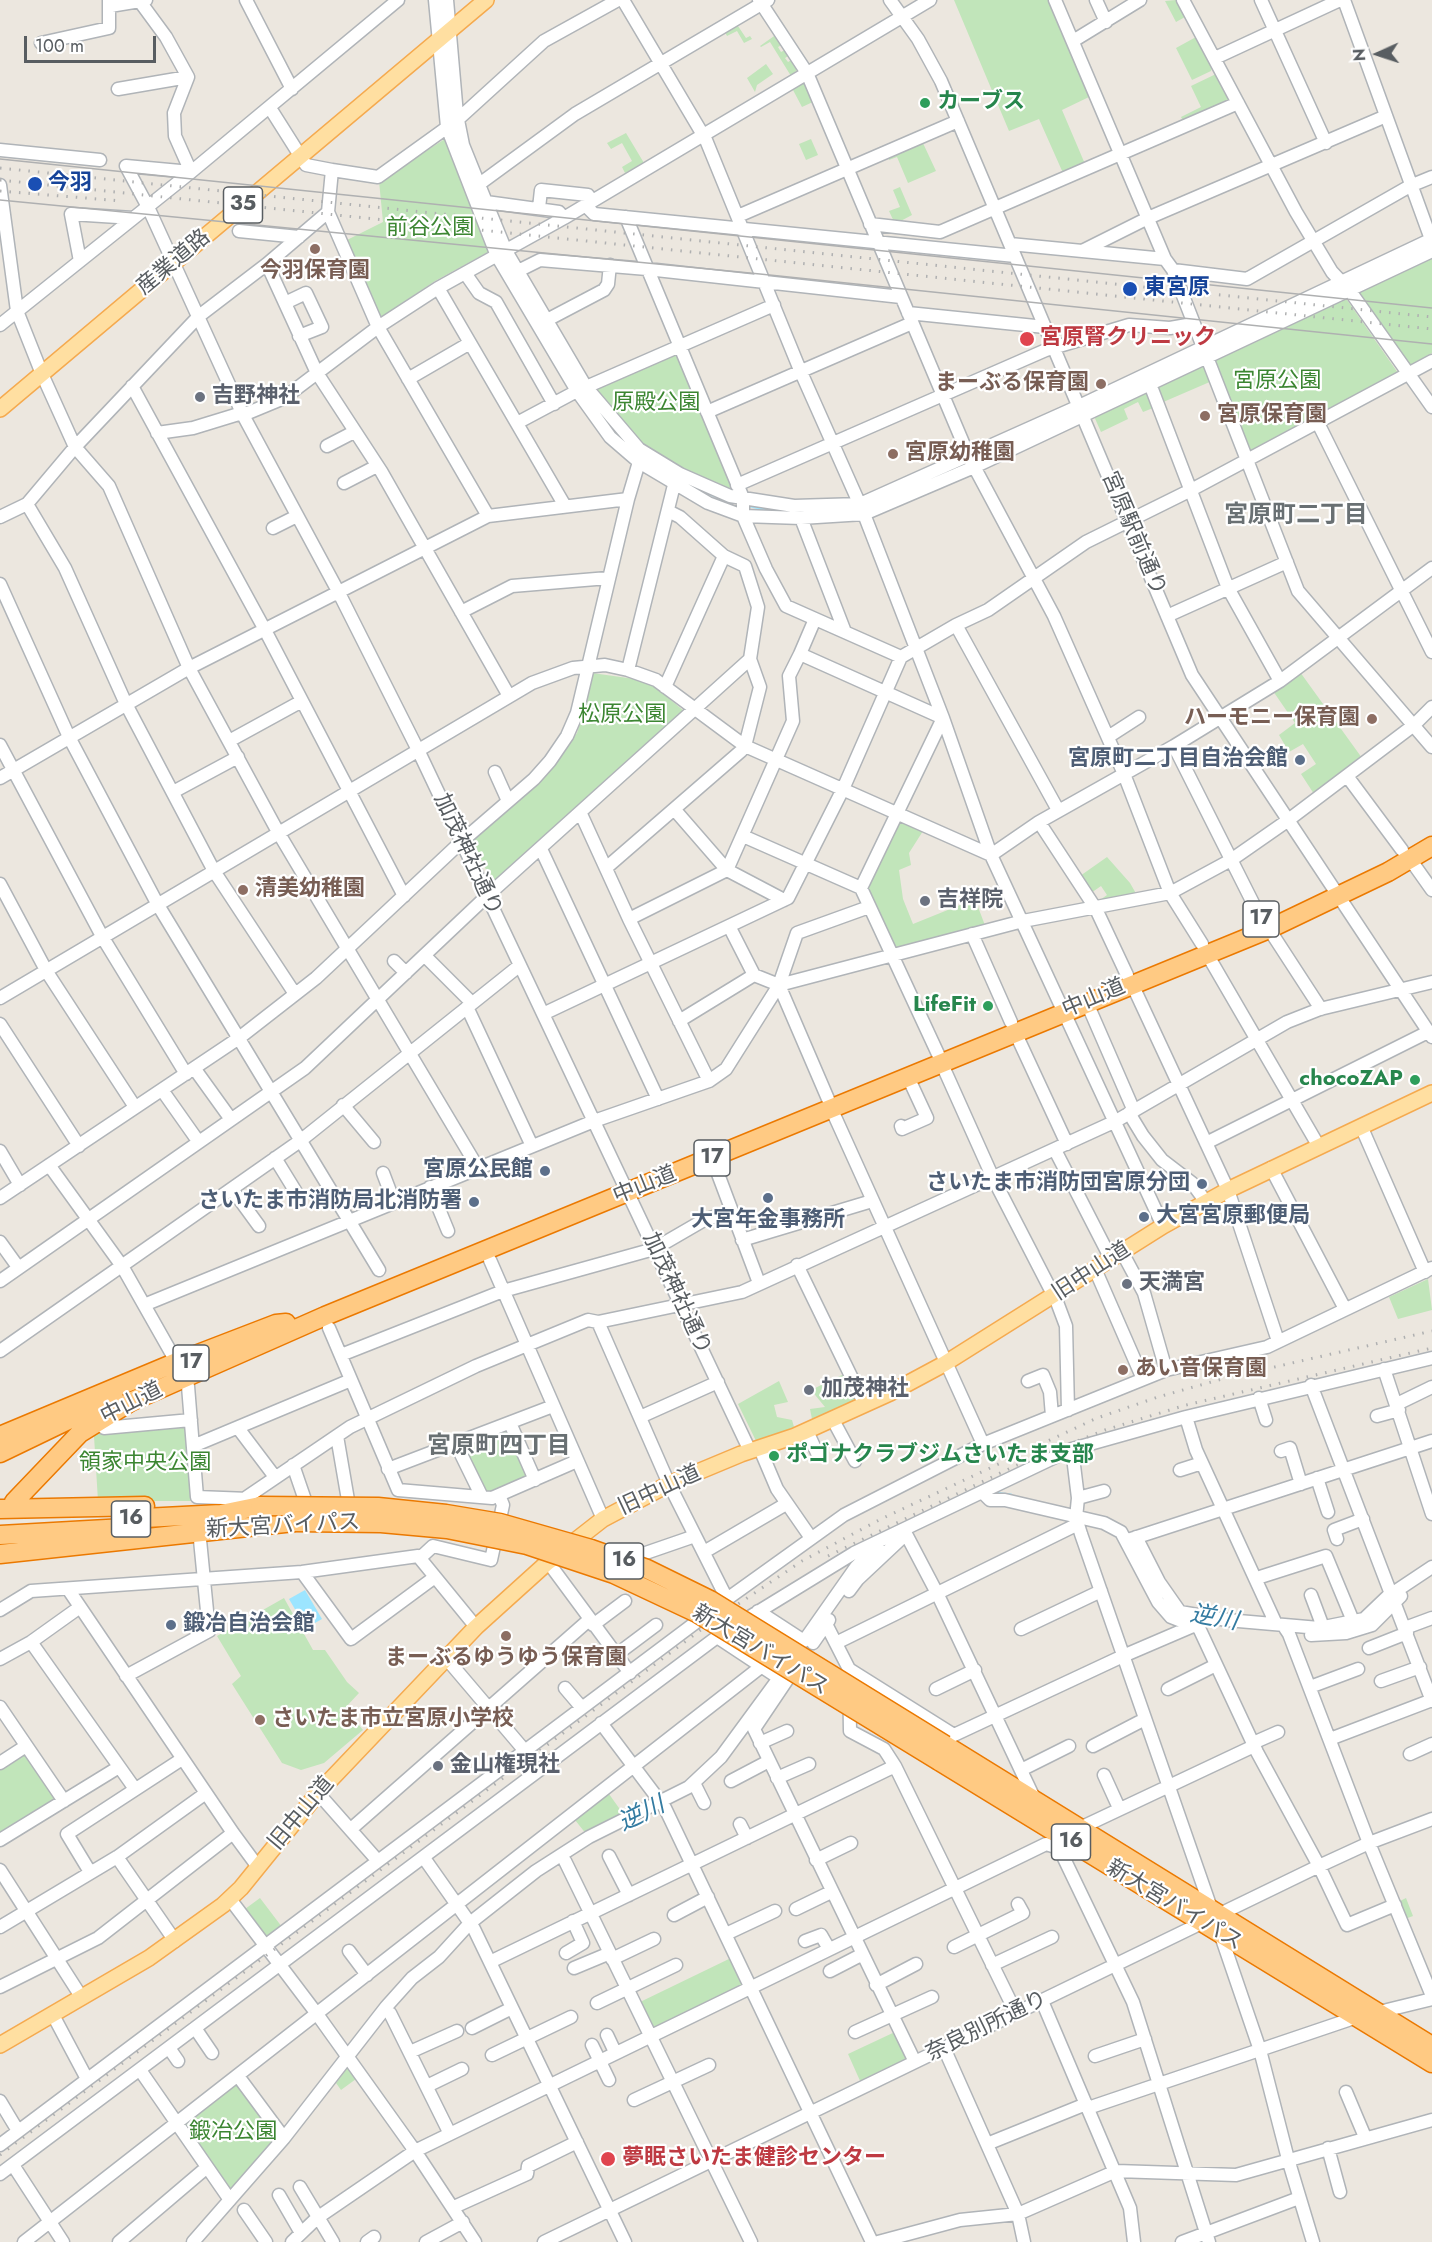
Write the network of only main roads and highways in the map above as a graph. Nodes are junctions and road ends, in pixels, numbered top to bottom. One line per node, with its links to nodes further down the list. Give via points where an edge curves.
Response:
1 (486, 0): 2 (main road, 産業道路 / 35)
2 (0, 409)
3 (1432, 834): 5 (highway, 中山道 / 17)
4 (1432, 846): 5 (highway, 中山道 / 17)
5 (1406, 855): 6 (highway, 中山道 / 17, via 1265,924)
6 (1130, 979): 7 (highway, 中山道 / 17); 7 (highway, 中山道 / 17, via 1087,1003)
7 (1063, 1007): 8 (highway, 中山道 / 17)
8 (939, 1058): 10 (highway, 中山道 / 17); 10 (highway, 中山道 / 17, via 908,1077)
9 (1432, 1094): 23 (main road, 旧中山道, via 1318,1145 1206,1202 944,1364 865,1405 669,1484 603,1519 548,1562 446,1658 318,1793 230,1899 175,1941)
10 (829, 1103): 11 (highway, 中山道 / 17); 11 (highway, 中山道 / 17, via 712,1158)
11 (626, 1188): 12 (highway, 中山道 / 17); 16 (highway, 中山道 / 17, via 130,1402 80,1433)
12 (286, 1323): 13 (highway, via 172,1364); 14 (highway, 中山道 / 17, via 133,1388)
13 (0, 1436)
14 (0, 1453)
15 (252, 1503): 16 (highway, 新大宮バイパス / 16); 18 (highway, 16, via 221,1514); 21 (highway, 新大宮バイパス / 16, bridge, via 378,1507 446,1514 510,1526 647,1569 710,1600)
16 (7, 1506)
17 (294, 1522): 19 (highway, 16); 20 (highway, 新大宮バイパス / 16); 21 (highway, 新大宮バイパス / 16, bridge, via 447,1529 527,1545 614,1574 697,1613)
18 (0, 1527)
19 (0, 1535)
20 (0, 1554)
21 (942, 1753): 22 (highway, 新大宮バイパス / 16); 22 (highway, 新大宮バイパス / 16, via 1080,1827)
22 (1214, 1920): 24 (highway, 新大宮バイパス / 16); 25 (highway, 新大宮バイパス / 16)
23 (0, 2045)
24 (1432, 2046)
25 (1432, 2063)

